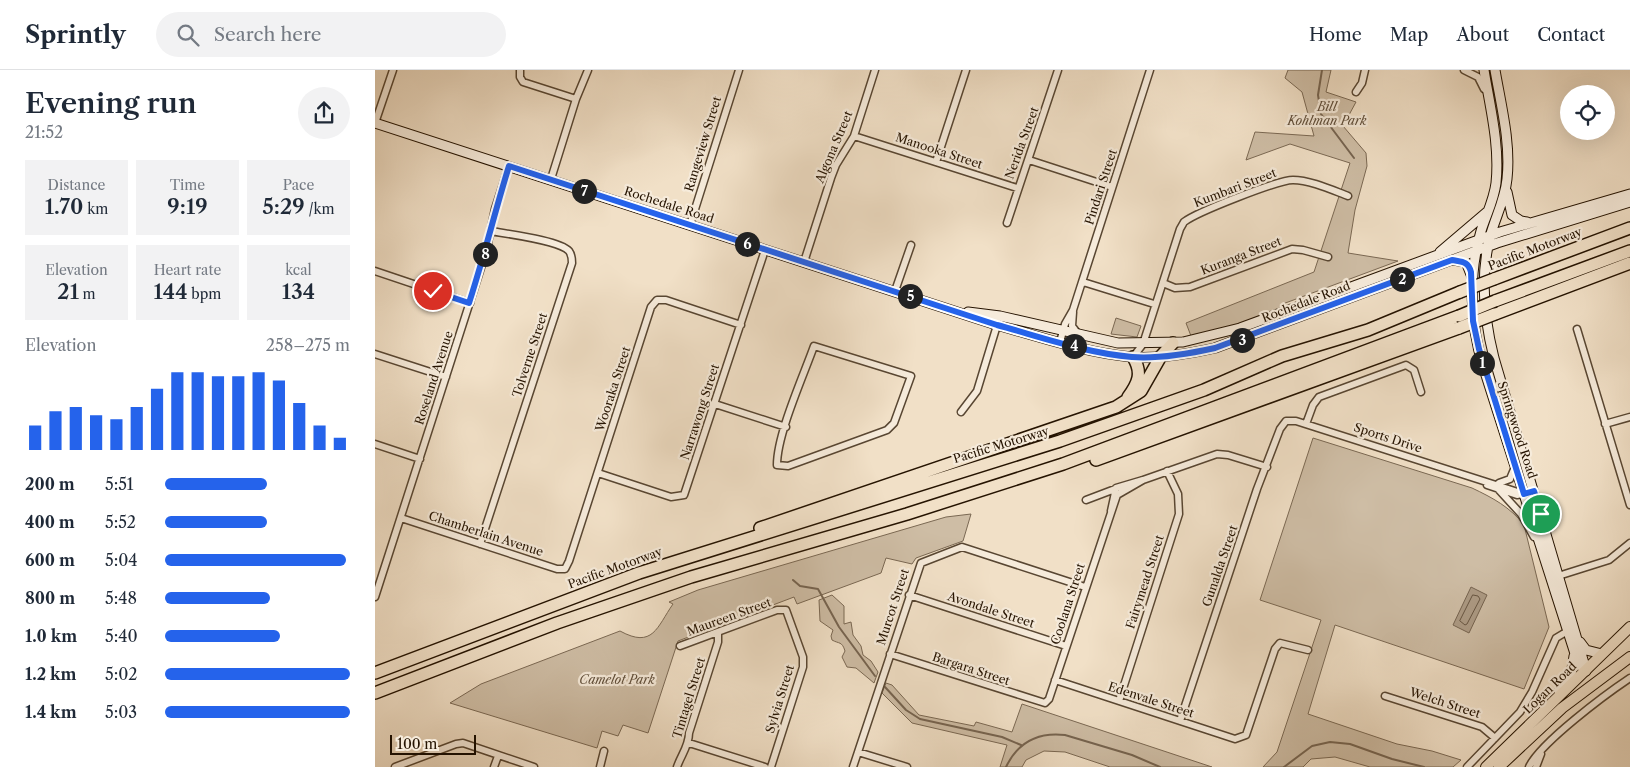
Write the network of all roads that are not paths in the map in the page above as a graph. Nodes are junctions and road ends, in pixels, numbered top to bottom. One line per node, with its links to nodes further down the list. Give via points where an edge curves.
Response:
1 (393, 70): 16 (street)
2 (520, 70): 14 (street, via 523,82)
3 (588, 70): 14 (street)
4 (739, 70): 31 (street, Rangeview Street)
5 (875, 70): 17 (street, Algona Street)
6 (966, 70): 19 (street)
7 (1058, 70): 18 (street, Nerida Street)
8 (1150, 70): 23 (street, Pindari Street)
9 (1365, 70): 13 (street)
10 (1464, 70): 15 (street, via 1478,77)
11 (1484, 70): 15 (main road, Springwood Road)
12 (1495, 70): 22 (main road, Springwood Road, via 1508,156)
13 (1356, 92)
14 (576, 99): 21 (street)
15 (1489, 99): 28 (main road, Springwood Road, via 1497,154 1496,184)
16 (375, 123): 20 (main road, Rochedale Road)
17 (854, 136): 19 (street, Manooka Street); 43 (street, Algona Street, via 837,165)
18 (1029, 160): 23 (street); 24 (street, Nerida Street)
19 (936, 162): 24 (street, Manooka Street)
20 (509, 166): 21 (main road, Rochedale Road); 33 (street, Roseland Avenue)
21 (551, 179): 31 (main road, Rochedale Road)
22 (1506, 186): 29 (main road, via 1511,214); 34 (main road, Springwood Road)
23 (1112, 187): 46 (street, Pindari Street)
24 (1017, 188): 30 (street, Nerida Street)
25 (1630, 194): 29 (main road, Rochedale Road)
26 (1348, 196): 47 (street, Kumbari Street, via 1302,181 1285,181 1189,218 1180,229)
27 (1630, 202): 37 (main road, Rochedale Road)
28 (1489, 210): 36 (main road, Springwood Road); 41 (main road)
29 (1529, 222): 34 (main road, Rochedale Road)
30 (1007, 223)
31 (690, 225): 38 (main road, Rochedale Road)
32 (1630, 228): 99 (highway, Pacific Motorway, bridge, via 1368,330 1282,356 1204,390 1060,441)
33 (491, 231): 50 (street, Roseland Avenue); 95 (street, Tolverne Street, via 565,248 572,257 572,263)
34 (1490, 236): 36 (main road, Rochedale Road); 37 (main road, Springwood Road)
35 (911, 244): 49 (street)
36 (1478, 246): 37 (main road, Rochedale Road); 41 (main road, Rochedale Road); 42 (main road, Rochedale Road); 48 (main road, Springwood Road)
37 (1488, 246): 84 (main road, Springwood Road, via 1485,289 1489,339)
38 (765, 250): 43 (main road, Rochedale Road); 54 (street, Narrawong Street)
39 (1630, 251): 91 (highway, bridge, via 1063,464)
40 (1328, 257): 47 (street, Kuranga Street, via 1292,249 1189,287 1175,288)
41 (1432, 258): 59 (main road, Rochedale Road, via 1240,328)
42 (1452, 260): 48 (main road, via 1469,265); 62 (main road, Rochedale Road, via 1242,340 1193,353)
43 (804, 262): 49 (main road, Rochedale Road)
44 (1630, 263): 91 (highway, bridge, via 1097,460 966,502)
45 (375, 271): 50 (street)
46 (1083, 282): 51 (street); 52 (street, Pindari Street)
47 (1163, 283): 51 (street, Kumbari Street)
48 (1473, 290): 76 (main road, Springwood Road, via 1473,321 1479,349)
49 (895, 291): 53 (main road, Rochedale Road)
50 (469, 303): 64 (street, Roseland Avenue)
51 (1155, 304): 60 (street, Kumbari Street)
52 (1073, 310): 56 (street, Pindari Street); 57 (street, via 1072,326)
53 (998, 321): 56 (main road, Rochedale Road); 58 (main road, Rochedale Road); 68 (street, via 977,391)
54 (741, 325): 67 (street, Narrawong Street); 79 (street, Wooraka Street, via 666,300 657,300 651,307)
55 (1577, 329): 72 (street)
56 (1062, 332): 57 (main road, Rochedale Road); 58 (street, Pindari Street)
57 (1079, 335): 60 (main road, Rochedale Road)
58 (1060, 342): 63 (main road, Rochedale Road)
59 (1173, 343): 60 (main road, Rochedale Road); 62 (highway)
60 (1143, 344): 63 (street, Kumbari Street)
61 (375, 354): 64 (street)
62 (1161, 356): 63 (main road, Rochedale Road); 66 (highway, via 1145,386)
63 (1133, 357): 66 (highway, via 1139,367 1139,379)
64 (446, 377): 75 (street, Roseland Avenue)
65 (1421, 392): 71 (street, via 1414,370 1406,365 1319,397)
66 (1124, 403): 99 (highway, via 877,489 670,556)
67 (715, 404): 73 (street); 79 (street, Narrawong Street, via 687,491 681,497 671,497)
68 (961, 412)
69 (1630, 416): 72 (street)
70 (1286, 421): 71 (street, Sports Drive); 77 (street, Gunalda Street, via 1279,430)
71 (1307, 424): 80 (street, Sports Drive)
72 (1605, 424): 89 (street)
73 (785, 427): 73 (street, via 777,465 788,466 887,430 894,423 911,376 814,346)
74 (375, 444): 75 (street)
75 (420, 459): 92 (street, Roseland Avenue)
76 (1514, 462): 81 (street, via 1510,479); 86 (main road, Springwood Road)
77 (1267, 467): 78 (street, via 1217,454); 126 (street, Gunalda Street)
78 (1167, 471): 83 (street, via 1129,482); 122 (street, Fairymead Street, via 1177,494 1179,514)
79 (598, 473): 98 (street, Wooraka Street)
80 (1481, 481): 81 (street, Sports Drive); 82 (street, Sports Drive)
81 (1493, 483): 86 (street, Sports Drive)
82 (1499, 490): 86 (street, Sports Drive); 96 (street, Sports Drive, via 1521,514)
83 (1117, 491): 85 (street); 88 (street, Coolana Street); 90 (street, Coolana Street)
84 (1534, 491): 86 (main road, Sports Drive); 93 (main road, Springwood Road)
85 (1101, 494): 87 (street); 88 (street)
86 (1524, 494): 96 (main road, Springwood Road)
87 (1086, 500)
88 (1112, 500): 90 (street, Coolana Street)
89 (1630, 505)
90 (1111, 511): 101 (street, Coolana Street)
91 (907, 514): 120 (highway, via 691,578 557,623)
92 (401, 518): 95 (street, Chamberlain Avenue); 103 (street, Roseland Avenue)
93 (1550, 543): 97 (main road, via 1551,562); 100 (main road, Springwood Road)
94 (1630, 543): 100 (street, via 1609,560)
95 (480, 544): 98 (street, Chamberlain Avenue)
96 (1541, 549): 97 (main road, Springwood Road)
97 (1545, 561): 100 (main road, Springwood Road)
98 (565, 569)
99 (639, 572): 117 (highway, Pacific Motorway)
100 (1555, 577): 106 (main road, Springwood Road)
101 (1085, 587): 102 (street, Murcot Street, via 962,547 921,563); 110 (street, Coolana Street)
102 (909, 595): 110 (street, Avondale Street); 113 (street, Murcot Street)
103 (375, 597)
104 (786, 610): 107 (street, Maureen Street, via 777,610); 140 (street, Sylvia Street, via 803,657 803,667)
105 (1630, 627): 114 (main road, Logan Road)
106 (1572, 629): 108 (main road, Springwood Road); 112 (main road, Springwood Road); 127 (street, Logan Road, via 1555,638 1525,706)
107 (718, 633): 109 (street, Maureen Street); 128 (street, Tintagel Street, via 718,642 689,733)
108 (1579, 640): 114 (main road, via 1586,650); 116 (main road, Springwood Road)
109 (680, 646)
110 (1066, 646): 119 (street, Coolana Street)
111 (1308, 650): 126 (street, Edenvale Street, via 1280,643 1246,736 1241,739)
112 (1575, 653): 116 (main road, Springwood Road, via 1578,663); 125 (main road, via 1571,675)
113 (890, 654): 123 (street, Bargara Street); 131 (street, Murcot Street)
114 (1602, 654): 116 (main road, Logan Road)
115 (1630, 657): 116 (main road, via 1598,671); 124 (main road, Logan Road)
116 (1586, 671): 124 (main road, via 1583,684); 125 (main road, Logan Road)
117 (375, 673)
118 (1630, 678): 129 (street, via 1578,717)
119 (1055, 680): 122 (street, Edenvale Street); 123 (street, Coolana Street)
120 (375, 693)
121 (1385, 696): 127 (street, Welch Street, via 1482,727)
122 (1119, 701): 126 (street, Edenvale Street)
123 (1045, 703)
124 (1562, 708): 145 (main road, Logan Road)
125 (1546, 709): 144 (main road, Logan Road)
126 (1180, 721)
127 (1495, 738): 143 (street, Logan Road)
128 (689, 744): 138 (street, Tintagel Street); 139 (street)
129 (1544, 748): 146 (street); 147 (street)
130 (604, 751): 137 (street)
131 (858, 752): 141 (street, Murcot Street); 142 (street)
132 (498, 756): 133 (street, via 456,744); 135 (street); 136 (street)
133 (407, 765): 134 (street)
134 (395, 767)
135 (494, 767)
136 (534, 767)
137 (600, 767)
138 (677, 767)
139 (765, 767)
140 (771, 767)
141 (853, 767)
142 (907, 767)
143 (1467, 767)
144 (1486, 767)
145 (1503, 767)
146 (1529, 767)
147 (1536, 767)

